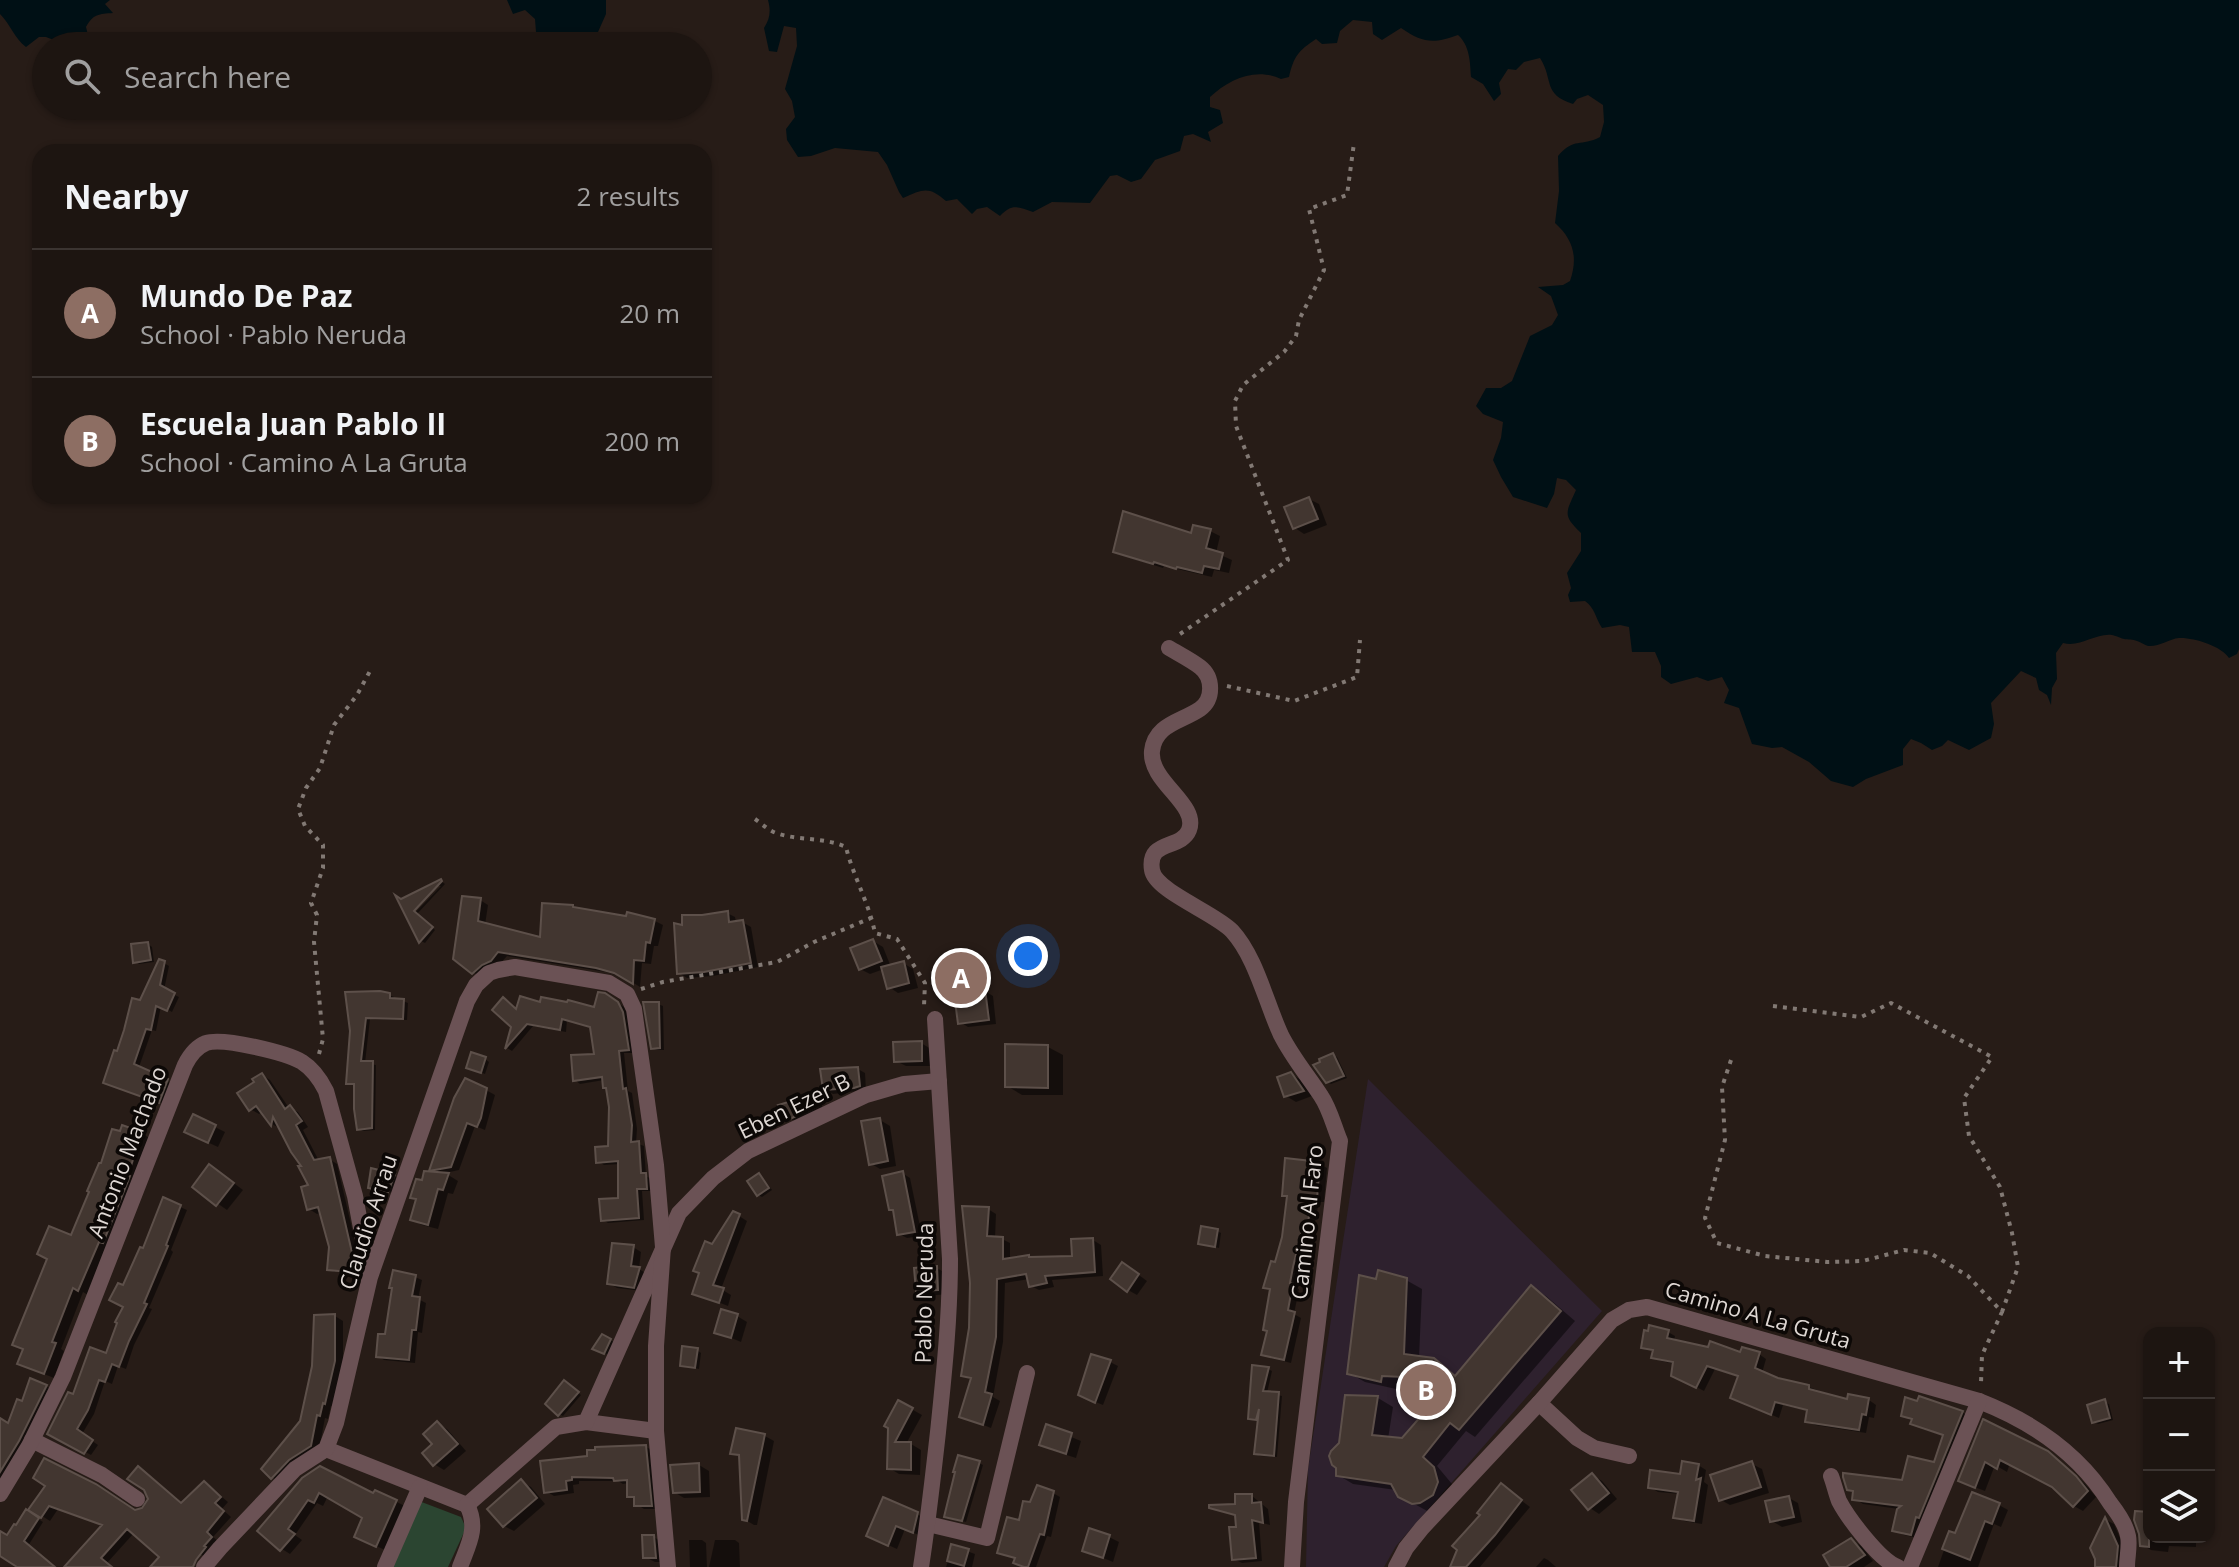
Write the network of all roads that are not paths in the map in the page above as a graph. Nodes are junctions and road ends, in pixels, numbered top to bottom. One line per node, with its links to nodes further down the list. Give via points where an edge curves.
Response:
1 (1169, 648): 26 (street, Camino Al Faro, via 1203,669 1210,690 1200,709 1168,725 1153,745 1156,772 1186,808 1190,822 1181,839 1155,853 1153,876 1218,919 1244,947 1283,1039 1323,1099 1340,1141)
2 (627, 994): 5 (street, Eben Ezer B, via 634,1009); 6 (street, Claudio Arrau, via 609,983 515,967 489,973 476,985)
3 (935, 1019): 4 (street, Pablo Neruda)
4 (939, 1081): 5 (street, Eben Ezer B, via 875,1091 748,1151 679,1213); 20 (street, Pablo Neruda, via 950,1295)
5 (663, 1247): 10 (street, Eben Ezer B); 11 (street, Eben Ezer B)
6 (370, 1277): 12 (street, Antonio Machado, via 352,1182 326,1091 314,1072 294,1058 226,1041 201,1045 189,1057 63,1377); 13 (street, Claudio Arrau)
7 (1027, 1373): 20 (street, via 987,1538)
8 (1979, 1401): 9 (street, Camino A La Gruta, via 1647,1307 1612,1320); 29 (street); 30 (street, via 2022,1420 2061,1446 2093,1479 2128,1534)
9 (1539, 1403): 14 (street, via 1585,1443); 27 (street, Camino A La Gruta, via 1422,1528)
10 (586, 1422): 11 (street); 19 (street, via 556,1427)
11 (656, 1431): 24 (street, Eben Ezer B)
12 (32, 1440): 17 (street, Antonio Machado); 18 (street)
13 (326, 1449): 16 (street); 21 (street, via 295,1469)
14 (1629, 1456)
15 (1831, 1476): 28 (street, via 1840,1502 1868,1541)
16 (420, 1487): 19 (street); 22 (street)
17 (0, 1494)
18 (137, 1499)
19 (467, 1505): 23 (street, via 473,1532)
20 (928, 1524): 25 (street, Pablo Neruda)
21 (204, 1567)
22 (385, 1567)
23 (460, 1567)
24 (668, 1567)
25 (921, 1567)
26 (1292, 1567)
27 (1396, 1567)
28 (1898, 1567)
29 (1910, 1567)
30 (2127, 1567)

